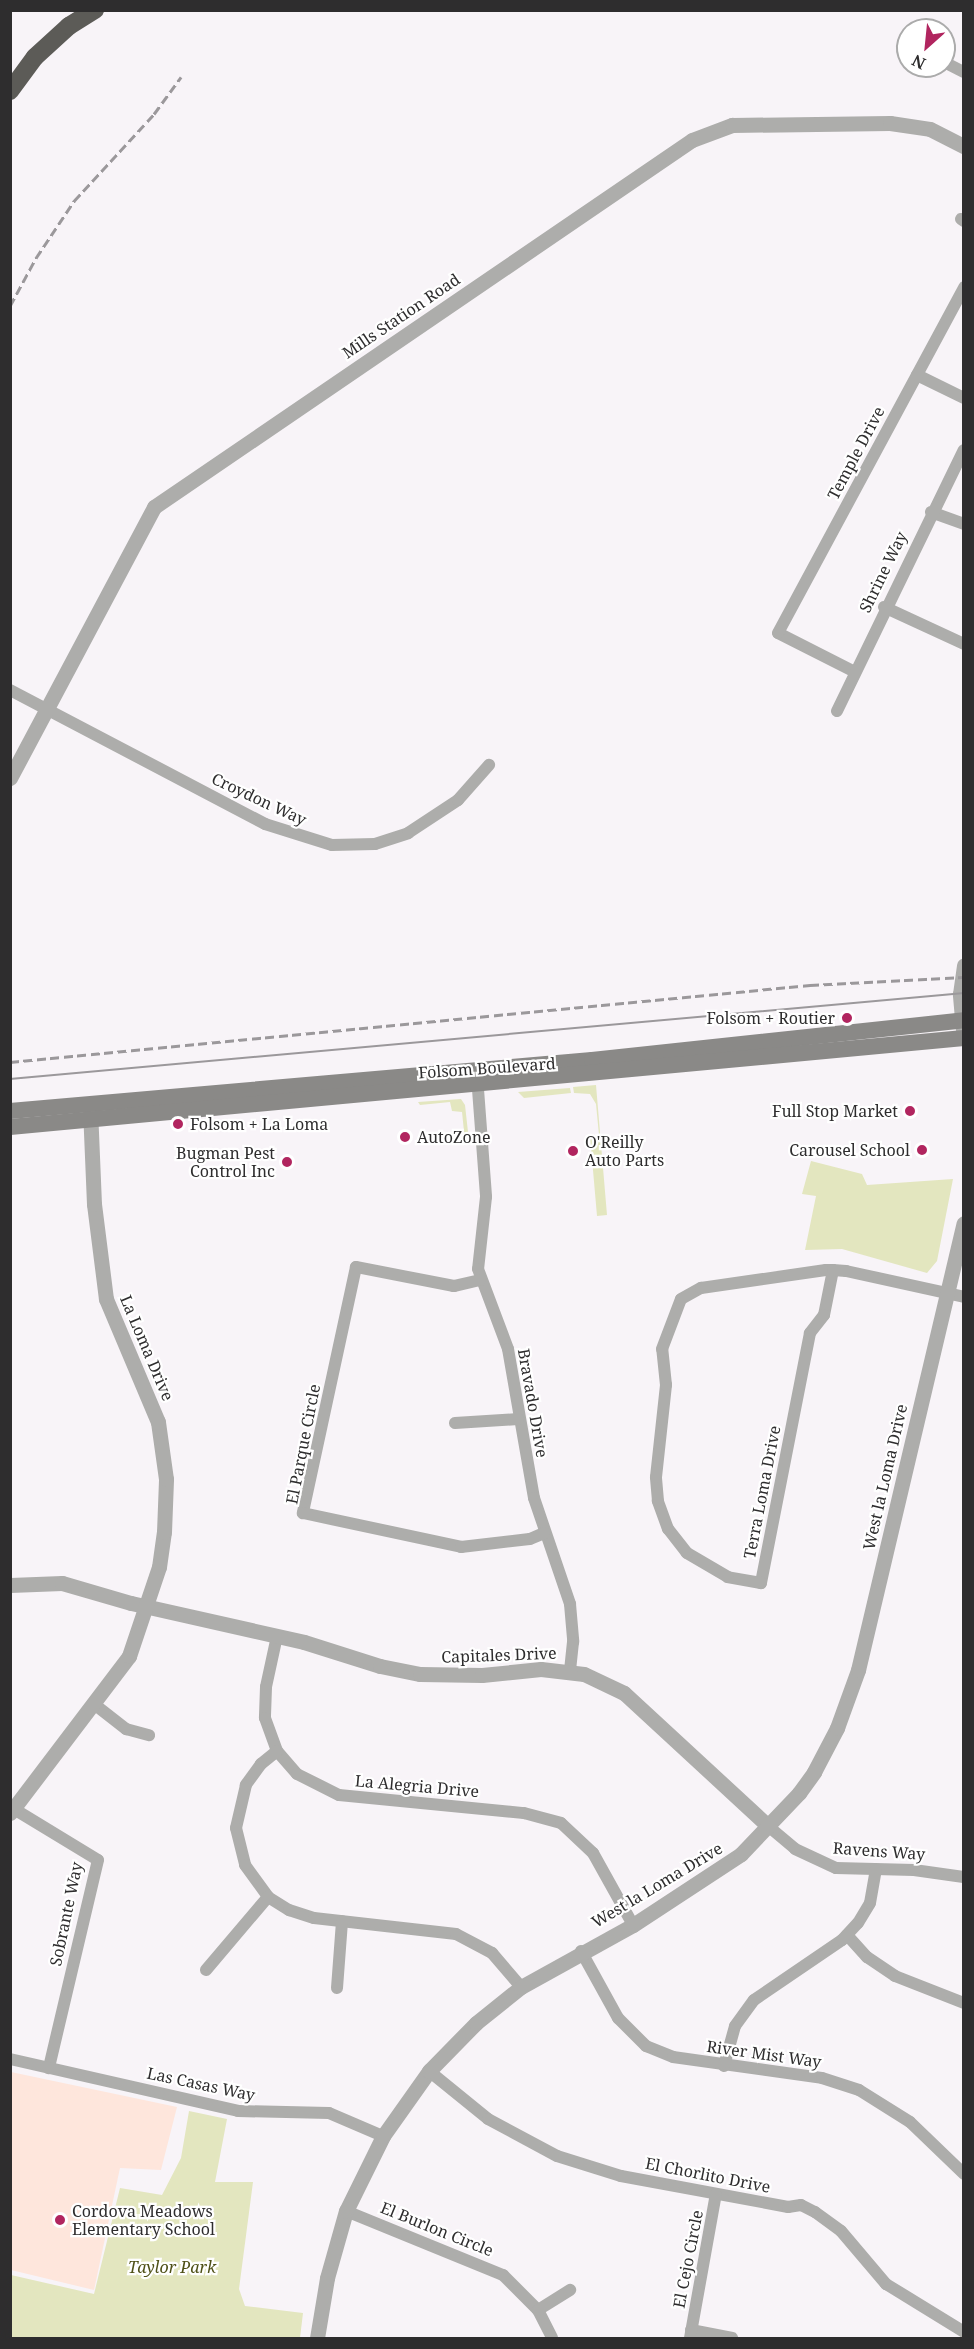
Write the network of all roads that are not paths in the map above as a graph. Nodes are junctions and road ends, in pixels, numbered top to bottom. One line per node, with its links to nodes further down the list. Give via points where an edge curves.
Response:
1 (95, 10): 2 (highway, via 35,57)
2 (10, 91)
3 (963, 146): 15 (street, Mills Station Road, via 930,129 890,123 732,125 692,140 154,507)
4 (963, 287): 5 (street, Temple Drive)
5 (959, 306): 6 (street, Temple Drive)
6 (917, 375): 7 (street); 13 (street, Temple Drive, via 778,633)
7 (963, 398)
8 (963, 450): 9 (street, Shrine Way)
9 (931, 512): 10 (street); 11 (street, Shrine Way)
10 (963, 524)
11 (885, 607): 12 (street); 13 (street, Shrine Way)
12 (963, 644)
13 (855, 672): 16 (street, Shrine Way)
14 (10, 690): 15 (street, Croydon Way)
15 (46, 710): 17 (street, Croydon Way, via 265,824 332,845 375,844 408,833 458,800); 18 (street, Mills Station Road)
16 (837, 711)
17 (489, 765)
18 (10, 778)
19 (963, 964): 20 (street)
20 (963, 1024): 21 (main road, Folsom Boulevard)
21 (802, 1035): 23 (main road, via 785,1044 746,1050); 24 (main road, Folsom Boulevard)
22 (963, 1038): 23 (main road, Folsom Boulevard)
23 (739, 1061): 24 (main road, Folsom Boulevard)
24 (477, 1077): 26 (main road, Folsom Boulevard); 30 (street, Bravado Drive, via 486,1197 478,1253)
25 (10, 1111): 26 (main road, Folsom Boulevard)
26 (90, 1112): 27 (main road, Folsom Boulevard); 37 (street, La Loma Drive, via 94,1204 106,1299 149,1395 164,1451 164,1532 159,1567)
27 (10, 1127)
28 (963, 1223): 31 (street, West la Loma Drive)
29 (833, 1270): 29 (street, Terra Loma Drive, via 700,1288 677,1305 662,1349 666,1385 656,1477 658,1501 668,1529 683,1549 696,1561 728,1578 761,1583 810,1333 824,1315); 31 (street, Terra Loma Drive)
30 (480, 1280): 33 (street, Bravado Drive, via 508,1349); 35 (street, El Parque Circle, via 454,1286 356,1267 303,1513 461,1547 530,1539)
31 (947, 1294): 32 (street, Terra Loma Drive); 44 (street, West la Loma Drive, via 851,1693 813,1772)
32 (963, 1297)
33 (518, 1419): 34 (street); 35 (street, Bravado Drive)
34 (455, 1423)
35 (544, 1533): 39 (street, Bravado Drive, via 570,1604)
36 (10, 1586): 37 (street, Capitales Drive, via 62,1582)
37 (146, 1606): 38 (street, Capitales Drive); 40 (street, La Loma Drive, via 129,1656)
38 (277, 1636): 39 (street, Capitales Drive, via 420,1674); 42 (street, La Alegria Drive, via 264,1706 268,1735)
39 (570, 1671): 44 (street, Capitales Drive, via 596,1678 624,1694)
40 (94, 1704): 41 (street, via 126,1729); 43 (street, La Loma Drive)
41 (148, 1735)
42 (277, 1751): 47 (street, via 254,1771 246,1785 236,1828 245,1865); 49 (street, La Alegria Drive, via 309,1783 339,1795 524,1812 561,1823 593,1852)
43 (12, 1811): 58 (street, Sobrante Way, via 98,1860)
44 (768, 1826): 45 (street, Ravens Way, via 795,1849 820,1862 836,1868); 49 (street, West la Loma Drive, via 721,1870)
45 (876, 1870): 46 (street, Ravens Way); 50 (street, via 870,1903)
46 (963, 1877)
47 (268, 1897): 48 (street, via 302,1915); 52 (street)
48 (342, 1921): 53 (street, via 440,1930 470,1939 502,1962); 54 (street)
49 (633, 1924): 51 (street, West la Loma Drive)
50 (848, 1935): 55 (street, via 867,1958 895,1976); 57 (street, via 754,2000 735,2026)
51 (581, 1951): 53 (street, West la Loma Drive); 57 (street, River Mist Way, via 618,2018 636,2038 661,2054)
52 (206, 1970)
53 (521, 1987): 59 (street, West la Loma Drive, via 476,2023)
54 (337, 1988)
55 (963, 2003)
56 (10, 2059): 58 (street, Las Casas Way)
57 (724, 2066): 61 (street, River Mist Way, via 822,2078 859,2090 910,2122)
58 (49, 2068): 60 (street, Las Casas Way, via 238,2111 329,2113)
59 (429, 2071): 60 (street, West la Loma Drive); 62 (street, El Chorlito Drive, via 488,2119 557,2156 621,2176)
60 (383, 2136): 63 (street, West la Loma Drive)
61 (963, 2174)
62 (716, 2194): 66 (street, El Chorlito Drive, via 788,2207 801,2205 815,2212 841,2231 886,2284); 67 (street, El Cejo Circle)
63 (346, 2211): 65 (street, El Burlon Circle, via 486,2265 515,2284); 68 (street, West la Loma Drive, via 327,2278)
64 (570, 2290): 65 (street)
65 (538, 2310): 69 (street, El Burlon Circle)
66 (963, 2331)
67 (690, 2334): 70 (street, El Cejo Circle)
68 (317, 2338)
69 (552, 2338)
70 (732, 2338)

